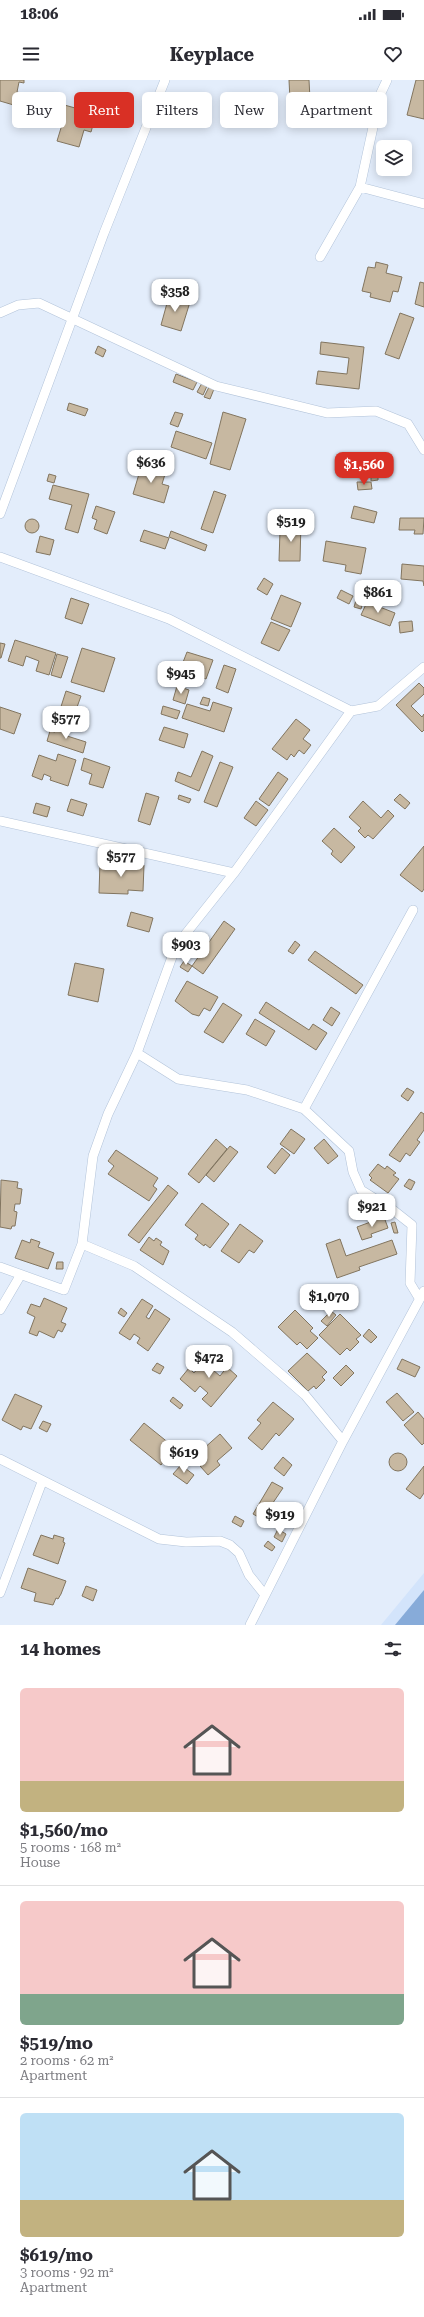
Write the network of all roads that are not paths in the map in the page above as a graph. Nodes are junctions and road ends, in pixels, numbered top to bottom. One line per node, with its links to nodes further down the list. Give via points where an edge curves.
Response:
1 (165, 80): 7 (street)
2 (386, 80): 3 (street, via 380,95)
3 (360, 187): 4 (street); 5 (street)
4 (424, 204)
5 (320, 257)
6 (0, 313): 7 (street, via 18,305 39,304)
7 (72, 320): 8 (street, via 216,386 327,414 376,411 408,424); 9 (street)
8 (424, 450)
9 (0, 514)
10 (0, 556): 12 (street, via 169,619)
11 (424, 667): 12 (street, via 378,706)
12 (351, 711): 14 (street)
13 (0, 821): 14 (street)
14 (234, 872): 16 (street, via 176,946)
15 (413, 910): 17 (street)
16 (137, 1053): 17 (street, via 178,1079 247,1090); 18 (street, via 108,1114 93,1156)
17 (304, 1109): 21 (street, via 349,1151 353,1172 361,1190 412,1225 410,1283)
18 (82, 1244): 20 (street, via 64,1290); 23 (street, via 134,1266 232,1332 305,1395)
19 (0, 1267): 20 (street)
20 (20, 1276): 22 (street)
21 (422, 1294): 23 (street)
22 (0, 1310)
23 (343, 1441): 27 (street)
24 (0, 1460): 25 (street)
25 (42, 1482): 26 (street); 27 (street, via 160,1540 220,1541 230,1545 240,1554 249,1575)
26 (0, 1593)
27 (265, 1596): 28 (street)
28 (250, 1625)

